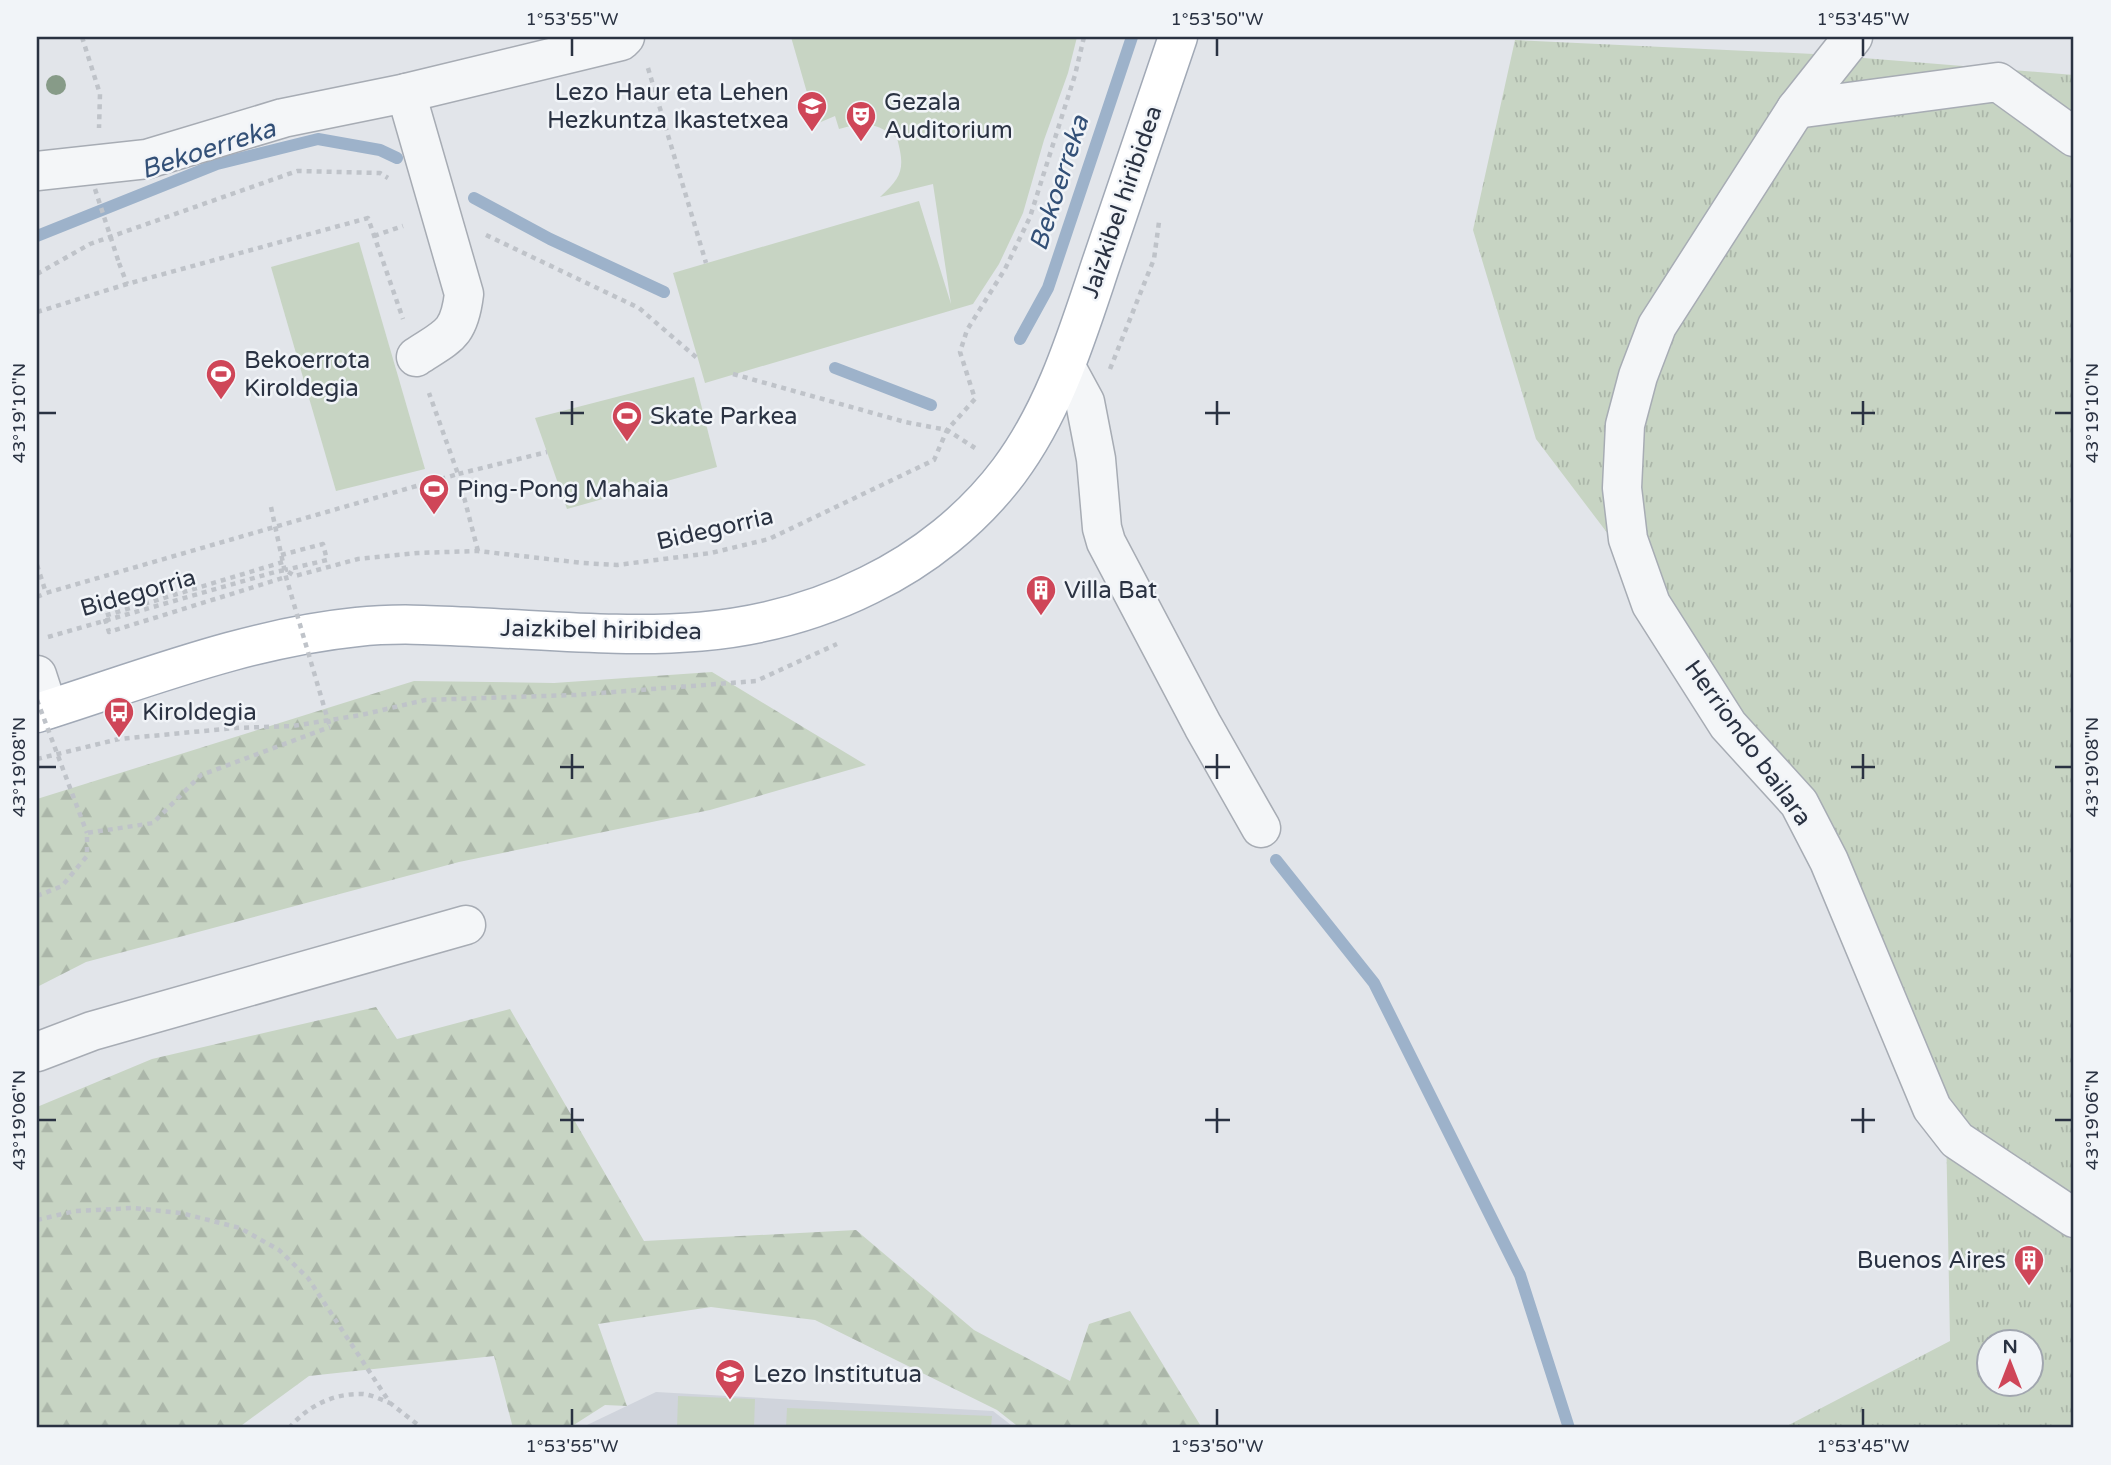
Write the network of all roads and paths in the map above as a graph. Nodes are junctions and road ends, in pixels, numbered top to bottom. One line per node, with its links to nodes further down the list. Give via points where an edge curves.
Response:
1 (82, 37): 7 (path)
2 (1084, 37): 22 (path, Bidegorria, via 1030,216 1005,269 967,330 960,352 975,399)
3 (1178, 37): 20 (main road, Jaizkibel hiribidea)
4 (1853, 37): 8 (street, Herriondo bailara)
5 (631, 47): 6 (street); 14 (path)
6 (406, 93): 10 (street, via 283,118 147,159); 13 (street)
7 (100, 94)
8 (1796, 109): 9 (street, via 1998,82); 42 (street, Herriondo bailara, via 1657,326 1625,425 1622,488 1628,539 1651,604 1728,724 1799,803 1862,937 1931,1108 1957,1140)
9 (2074, 137)
10 (37, 171)
11 (390, 179): 15 (path, via 380,173 297,171 90,244)
12 (95, 189): 16 (path, bridge)
13 (441, 213): 18 (street, via 464,294 462,310 453,332); 19 (path, via 639,307)
14 (706, 263)
15 (37, 274)
16 (127, 284): 17 (path); 18 (path, via 368,218)
17 (37, 312)
18 (416, 357): 25 (path)
19 (697, 358)
20 (1066, 367): 36 (main road, Jaizkibel hiribidea, via 1008,472 944,539 881,579 784,619 732,630 674,634 359,626 297,635); 37 (street, via 1085,402 1105,542)
21 (733, 374): 22 (path)
22 (947, 430): 23 (path); 27 (path, Bidegorria, via 934,460 769,539 711,553 617,565)
23 (975, 448)
24 (547, 452): 25 (path)
25 (458, 474): 27 (path); 33 (path)
26 (271, 507): 28 (path, bridge)
27 (478, 551): 31 (path, Bidegorria, via 358,559 295,576)
28 (281, 555): 29 (path, bridge); 31 (path, via 323,544 327,560)
29 (283, 562): 32 (path, bridge); 32 (path, bridge, via 104,616 109,632)
30 (37, 565): 33 (path)
31 (285, 570): 35 (path, Bidegorria)
32 (286, 577): 38 (path, bridge, via 330,727 201,775 153,823)
33 (46, 593): 34 (path)
34 (37, 597)
35 (37, 640)
36 (40, 699): 38 (path, bridge)
37 (1261, 828)
38 (87, 833): 39 (path, via 87,856 62,886)
39 (37, 896)
40 (466, 925): 41 (street, via 92,1031)
41 (37, 1052)
42 (2074, 1219)
43 (37, 1220): 44 (path, via 75,1211 133,1208 181,1213 240,1228 279,1250 308,1278)
44 (390, 1403): 45 (path, via 365,1394 329,1398 302,1413); 46 (path)
45 (289, 1428)
46 (422, 1428)

